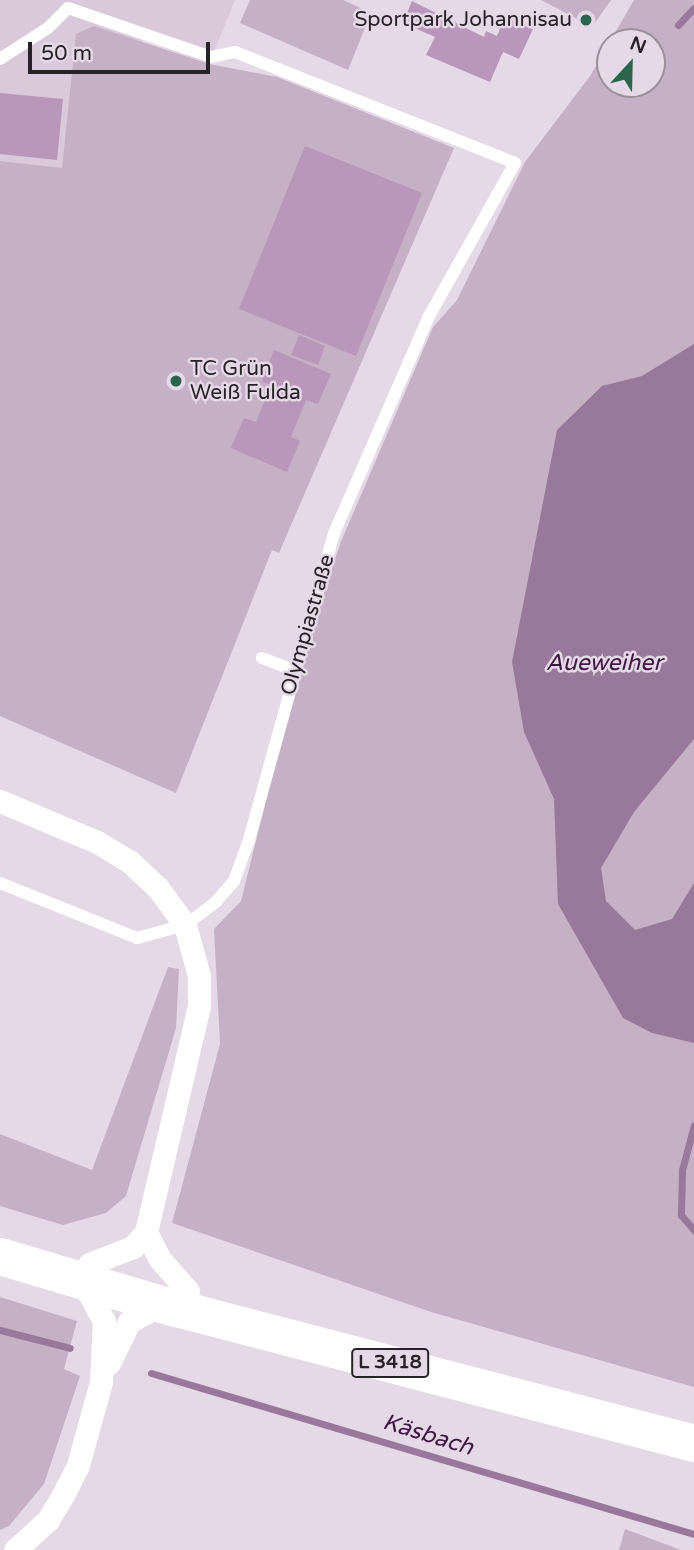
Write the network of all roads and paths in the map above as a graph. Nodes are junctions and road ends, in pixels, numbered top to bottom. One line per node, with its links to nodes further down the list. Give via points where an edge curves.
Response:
1 (0, 59): 3 (lane, Olympiastraße, via 48,28 68,8 211,57 235,52 515,163 429,316 334,533)
2 (261, 658): 3 (lane)
3 (295, 670): 6 (lane, Olympiastraße, via 234,881 216,902)
4 (0, 801): 6 (street, via 97,842 129,861 158,888)
5 (0, 883): 6 (lane, via 137,938)
6 (185, 925): 7 (street, via 198,976 199,1006)
7 (146, 1232): 10 (street, via 133,1247); 11 (street)
8 (0, 1239): 10 (main road, L 3418)
9 (0, 1256): 10 (main road, L 3418)
10 (86, 1273): 11 (main road, L 3418); 12 (street, via 104,1321)
11 (175, 1297): 12 (street, via 129,1322); 13 (main road, L 3418); 14 (main road, L 3418)
12 (101, 1382): 15 (street, via 78,1465 48,1520)
13 (694, 1420)
14 (694, 1443)
15 (21, 1549)

